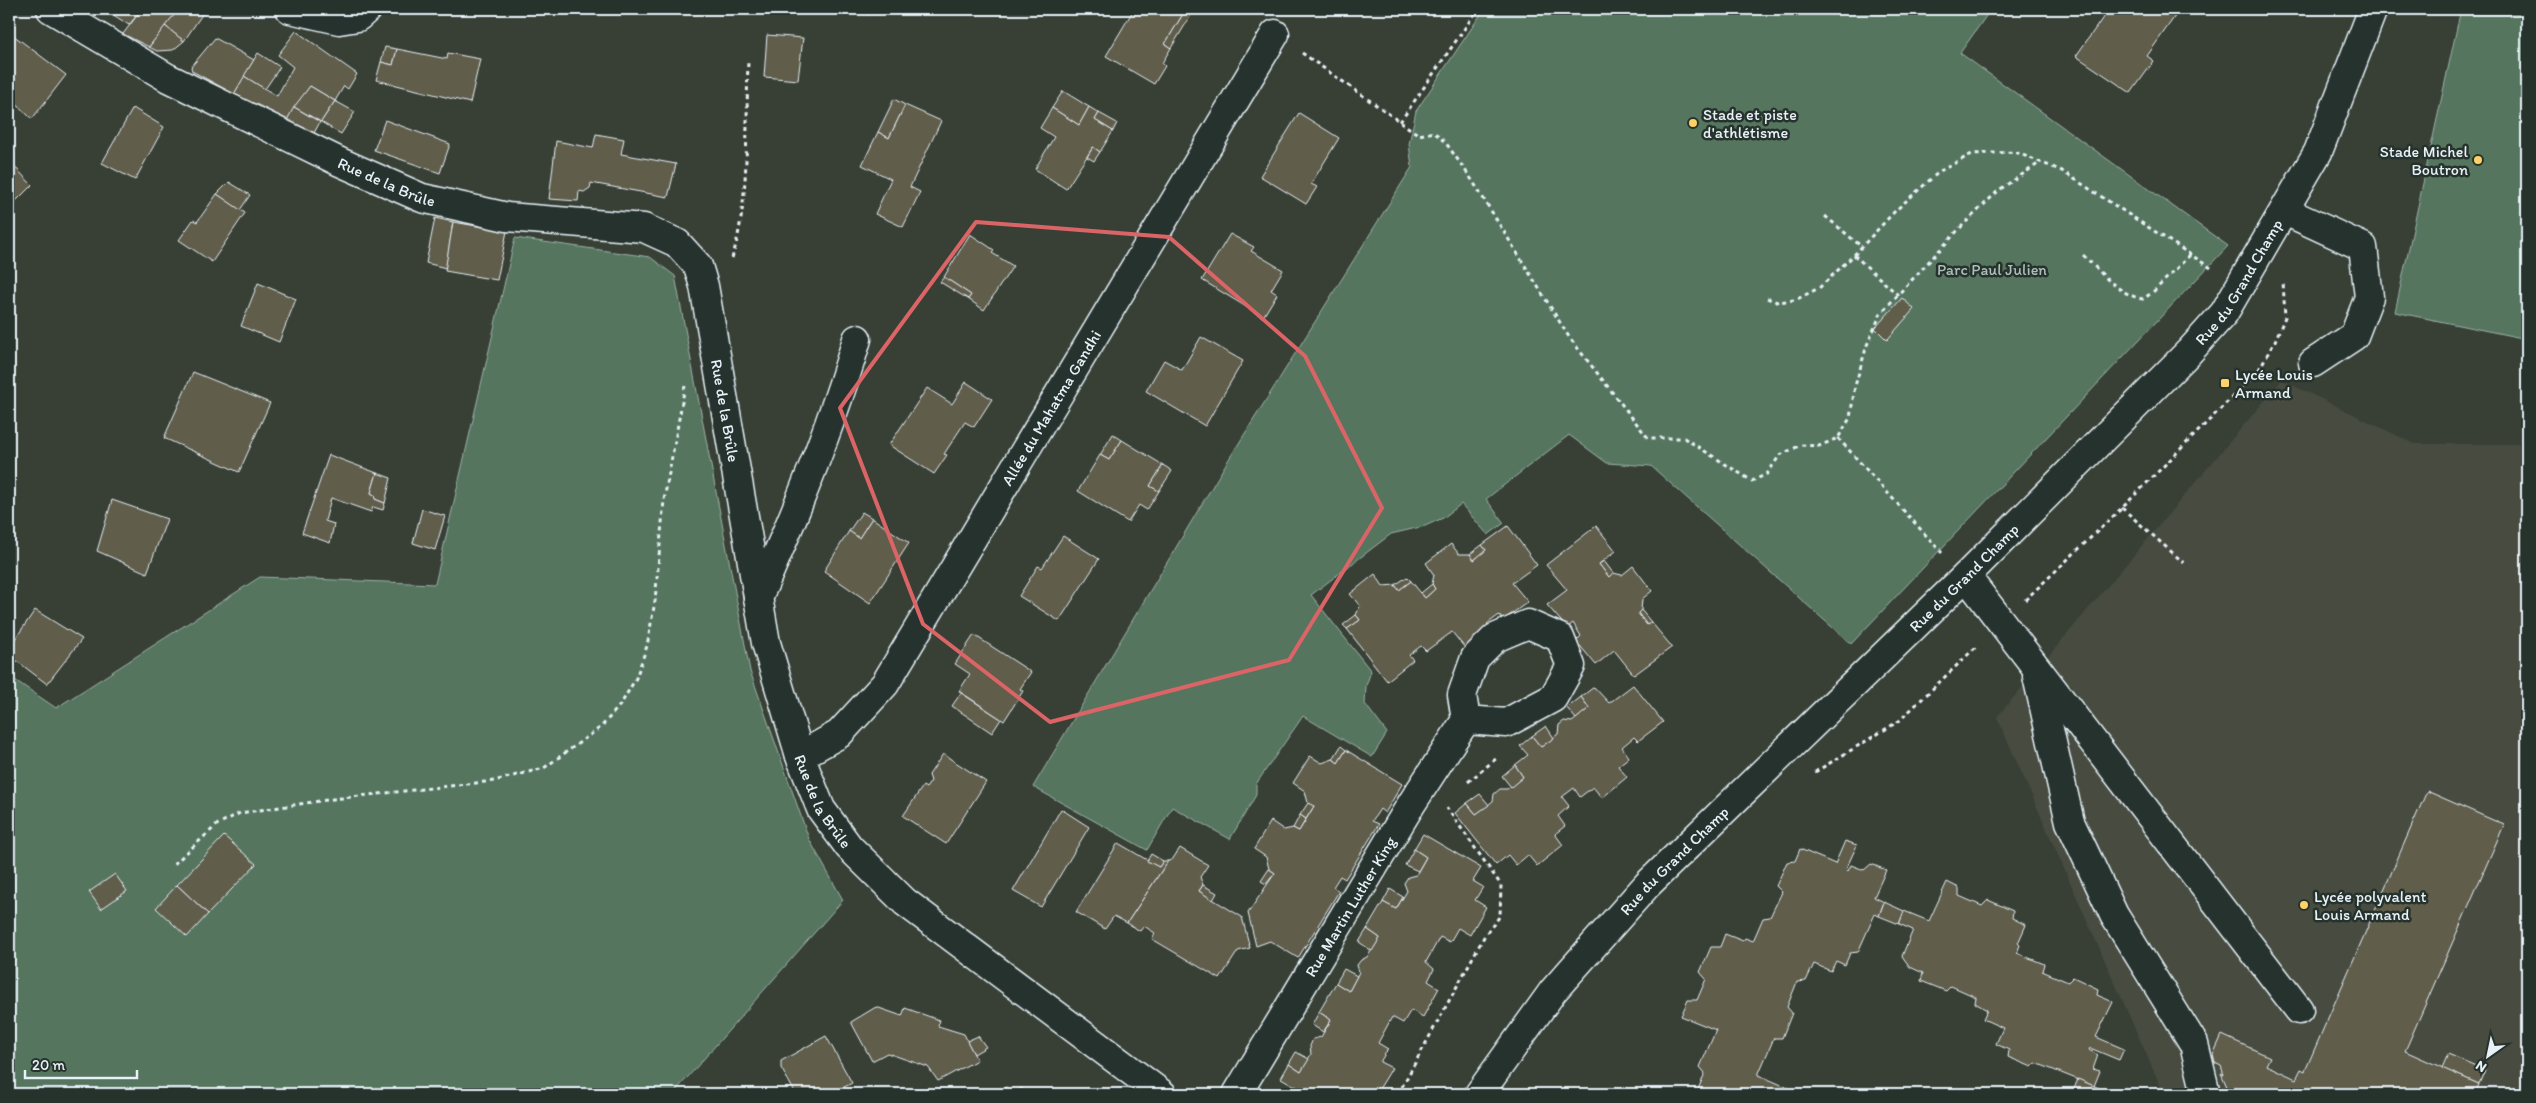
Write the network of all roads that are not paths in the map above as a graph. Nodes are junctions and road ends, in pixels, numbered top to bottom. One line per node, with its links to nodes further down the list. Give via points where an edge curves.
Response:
1 (51, 9): 10 (street, Rue de la Brûle, via 168,78 422,198 507,217 644,228 677,243 698,266)
2 (290, 9): 3 (street, via 340,20 358,17)
3 (367, 9)
4 (2373, 9): 6 (street, Rue du Grand Champ, via 2318,152)
5 (1275, 34): 13 (street, Allée du Mahatma Gandhi, via 885,684 839,734)
6 (2285, 211): 8 (street, via 2363,247 2369,297 2354,336); 9 (street, Rue du Grand Champ, via 2224,313)
7 (857, 339): 10 (street, via 840,397 810,476)
8 (2313, 363)
9 (1966, 576): 11 (street); 17 (street, Rue du Grand Champ, via 1647,885 1553,991)
10 (758, 598): 13 (street, Rue de la Brûle, via 766,643)
11 (2035, 666): 14 (street); 18 (street, via 2070,822 2114,915 2194,1044)
12 (1466, 720): 12 (street, via 1506,723 1553,698 1571,666 1560,638 1528,624 1495,638 1476,658 1462,695); 16 (street, Rue Martin Luther King, via 1421,788)
13 (800, 756): 15 (street, Rue de la Brûle, via 821,808 849,848 906,902)
14 (2299, 1010)
15 (1162, 1094)
16 (1237, 1094)
17 (1479, 1094)
18 (2206, 1094)

